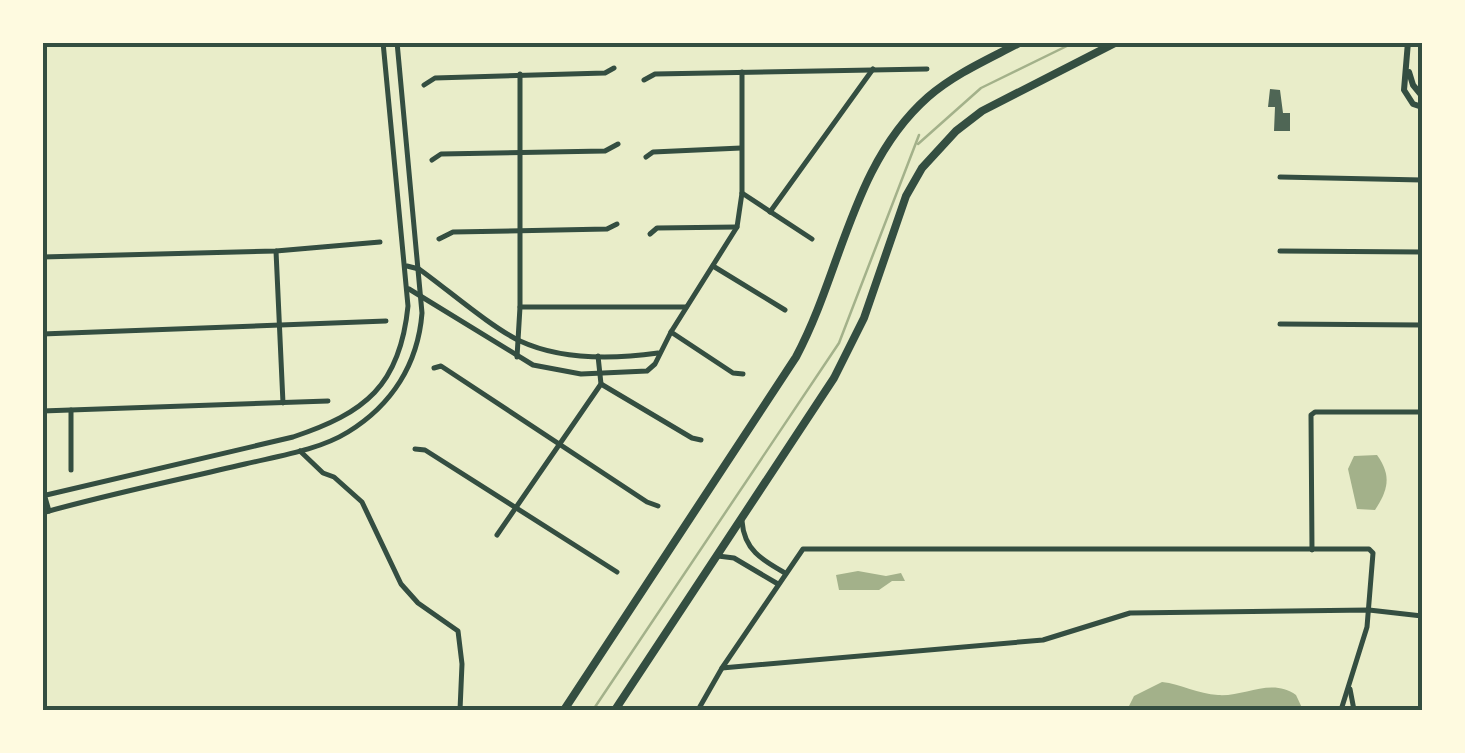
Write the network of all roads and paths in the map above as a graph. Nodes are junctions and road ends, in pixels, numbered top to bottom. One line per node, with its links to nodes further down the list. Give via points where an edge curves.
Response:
1 (384, 42): 36 (street)
2 (397, 42): 38 (street)
3 (1021, 42): 86 (main road, via 942,86 886,144 866,178 823,302 796,356)
4 (1117, 42): 72 (main road, via 982,111 932,155 906,196 850,349)
5 (1408, 42): 6 (street)
6 (1408, 67): 14 (street); 15 (street, via 1404,90)
7 (614, 68): 11 (street)
8 (873, 69): 9 (street); 10 (street); 24 (street)
9 (926, 69)
10 (742, 72): 12 (street, via 655,74); 17 (street)
11 (520, 74): 13 (street); 18 (street)
12 (644, 80)
13 (424, 84)
14 (1422, 96)
15 (1422, 107)
16 (618, 144): 18 (street, via 605,151)
17 (742, 148): 19 (street); 23 (street)
18 (520, 151): 20 (street, via 441,154); 27 (street)
19 (646, 157)
20 (432, 160)
21 (1280, 177): 22 (street)
22 (1422, 180)
23 (742, 193): 24 (street); 26 (street)
24 (770, 212): 29 (street)
25 (617, 224): 27 (street)
26 (737, 227): 28 (street, via 657,228); 37 (street)
27 (520, 230): 30 (street, via 453,232); 41 (street)
28 (650, 234)
29 (812, 239)
30 (439, 240)
31 (380, 242): 32 (street)
32 (276, 251): 35 (street); 47 (street)
33 (1280, 251): 34 (street)
34 (1422, 252)
35 (42, 257)
36 (406, 266): 38 (street); 39 (street)
37 (712, 266): 42 (street); 43 (street)
38 (419, 269): 40 (street); 50 (street)
39 (408, 288): 40 (street); 68 (street, via 406,332 396,361 351,414 293,436)
40 (421, 294): 53 (street); 66 (street, via 420,331 402,381 377,412 345,434)
41 (520, 307): 42 (street); 50 (street)
42 (686, 307): 48 (street)
43 (786, 310)
44 (386, 321): 47 (street)
45 (1280, 324): 46 (street)
46 (1422, 325)
47 (280, 326): 49 (street); 59 (street)
48 (671, 332): 51 (street); 56 (street)
49 (42, 334)
50 (518, 341): 52 (street); 53 (street)
51 (658, 352): 52 (street); 55 (street, via 647,371)
52 (598, 356): 55 (street)
53 (517, 358): 55 (street, via 552,371)
54 (434, 368): 64 (street, via 441,366)
55 (600, 373): 57 (street)
56 (742, 374)
57 (601, 384): 63 (street); 64 (street)
58 (328, 401): 59 (street)
59 (283, 403): 60 (street)
60 (71, 410): 61 (street); 67 (street)
61 (42, 411)
62 (1422, 412): 74 (street, via 1311,415)
63 (702, 440)
64 (560, 444): 69 (street); 70 (street)
65 (415, 450): 70 (street, via 425,450)
66 (300, 451): 71 (street); 85 (street, via 362,502 402,584 418,604 458,631)
67 (71, 470)
68 (43, 493): 71 (street)
69 (658, 506)
70 (515, 509): 73 (street); 78 (street)
71 (46, 512)
72 (742, 519): 75 (main road); 76 (street, via 745,541)
73 (497, 535)
74 (1312, 550): 79 (street, via 806,548); 81 (street, via 1372,550)
75 (718, 556): 77 (street); 87 (main road)
76 (759, 558): 77 (street); 79 (street)
77 (753, 568): 80 (street)
78 (616, 572)
79 (785, 573): 80 (street)
80 (778, 584): 83 (street)
81 (1370, 610): 82 (street); 83 (street, via 1130,613 1043,640); 84 (street)
82 (1422, 616)
83 (722, 668): 88 (street)
84 (1350, 686): 89 (street); 90 (street)
85 (460, 710)
86 (564, 710)
87 (615, 710)
88 (698, 710)
89 (1341, 710)
90 (1354, 710)

